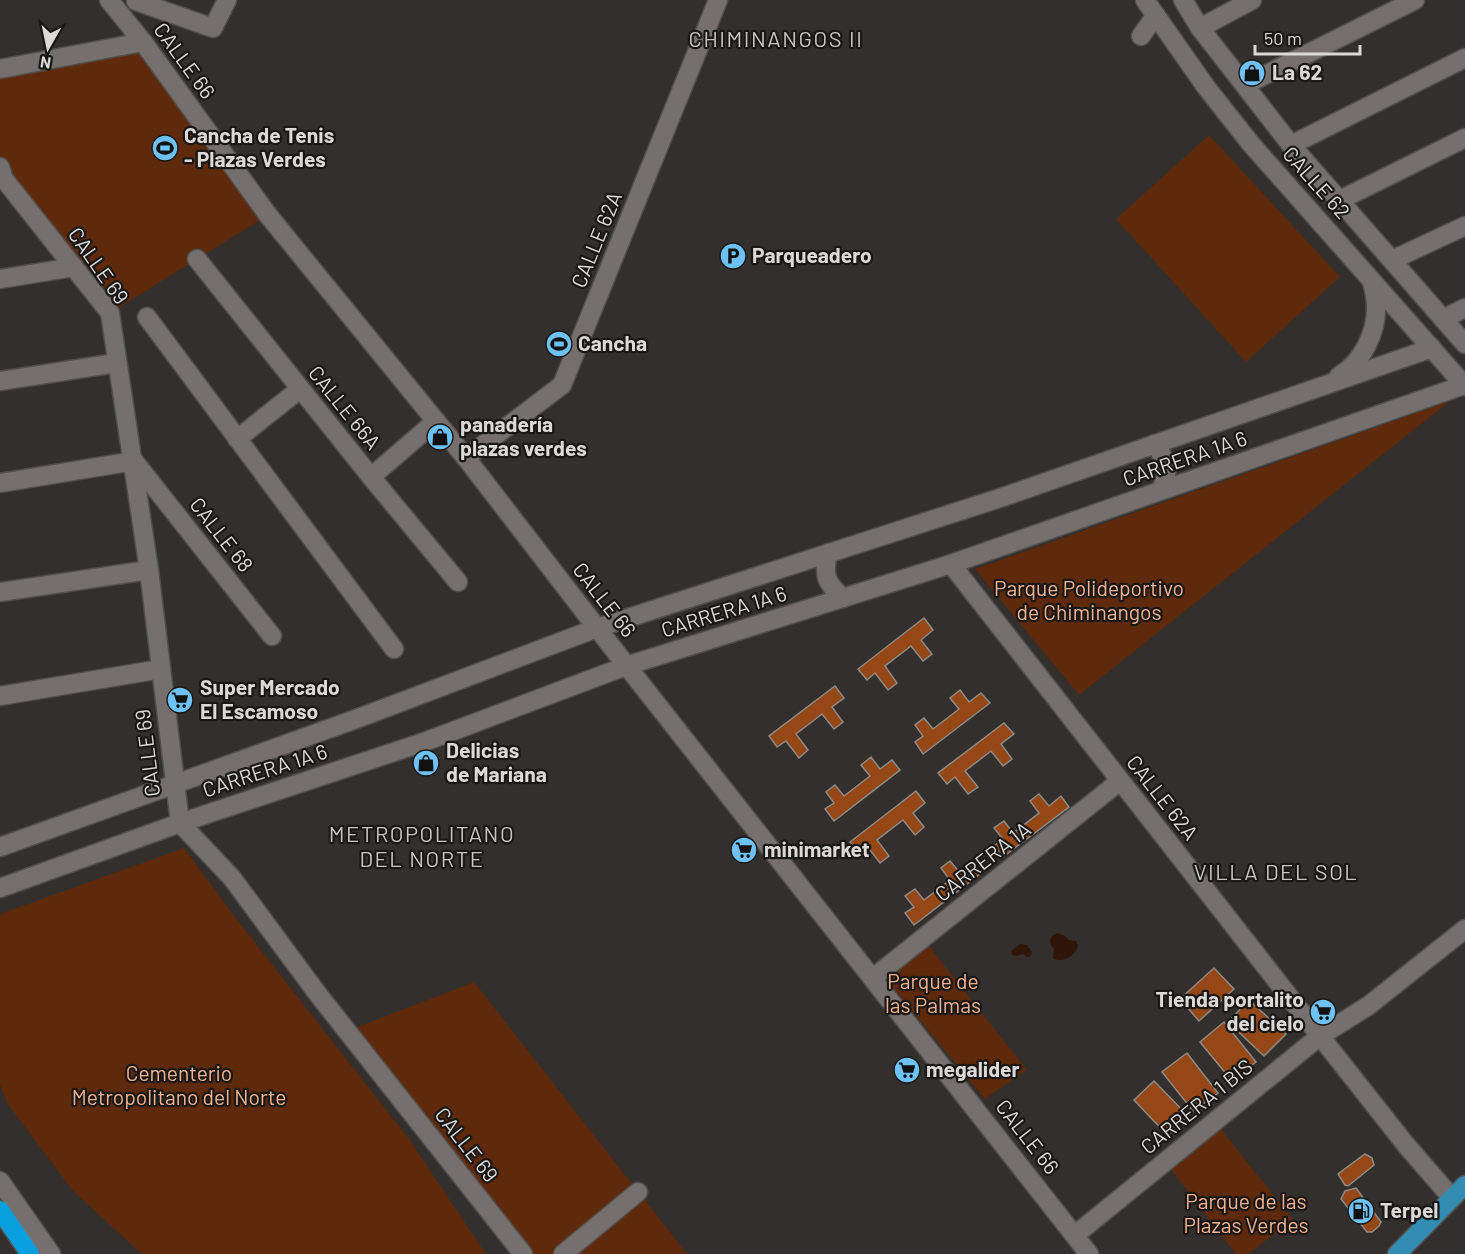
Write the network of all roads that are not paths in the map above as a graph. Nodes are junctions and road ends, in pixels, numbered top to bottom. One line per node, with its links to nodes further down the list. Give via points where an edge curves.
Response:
1 (110, 0): 10 (street, CALLE 66)
2 (136, 0): 3 (street, via 213,28); 10 (street)
3 (227, 0)
4 (718, 0): 40 (street, CALLE 62A, via 562,385)
5 (1145, 0): 9 (street, CALLE 62)
6 (1183, 0): 11 (street, CALLE 62)
7 (1252, 0): 11 (street)
8 (1415, 0): 16 (street)
9 (1156, 15): 12 (street); 26 (street, CALLE 62, via 1251,144)
10 (127, 22): 13 (street, CALLE 66)
11 (1200, 28): 16 (street, CALLE 62)
12 (1142, 36)
13 (143, 42): 15 (street); 37 (street, CALLE 66, via 268,215)
14 (1465, 58): 18 (street)
15 (0, 69)
16 (1245, 85): 18 (street, CALLE 62)
17 (1465, 138): 20 (street)
18 (1292, 145): 20 (street, CALLE 62)
19 (1, 176): 24 (street, CALLE 69)
20 (1340, 200): 23 (street, CALLE 62)
21 (1465, 226): 23 (street)
22 (197, 259): 36 (street, CALLE 66A)
23 (1392, 260): 29 (street, CALLE 62)
24 (74, 267): 25 (street); 32 (street, CALLE 69, via 110,314)
25 (0, 279)
26 (1372, 280): 31 (street, CALLE 62); 34 (street, via 1376,306 1373,331 1362,354 1345,372)
27 (1465, 308): 29 (street)
28 (147, 317): 38 (street)
29 (1443, 319): 30 (street, CALLE 62)
30 (1465, 344)
31 (1431, 348): 34 (street, CARRERA 1A 6); 35 (street, CALLE 62)
32 (116, 363): 33 (street); 41 (street, CALLE 69)
33 (0, 381)
34 (1322, 385): 39 (street, CARRERA 1A 6)
35 (1465, 386): 45 (street, CARRERA 1A 6)
36 (300, 389): 38 (street); 42 (street, CALLE 66A)
37 (436, 421): 40 (street, CALLE 66); 42 (street)
38 (237, 439): 55 (street)
39 (1154, 444): 45 (street, via 1165,457 1168,474); 47 (street, CARRERA 1A 6)
40 (466, 458): 53 (street, CALLE 66)
41 (134, 461): 43 (street); 44 (street, CALLE 68); 46 (street, CALLE 69)
42 (371, 477): 50 (street, CALLE 66A)
43 (0, 483)
44 (157, 490): 46 (street); 54 (street, CALLE 68)
45 (1161, 490): 48 (street, CARRERA 1A 6)
46 (138, 499): 49 (street, CALLE 69)
47 (828, 554): 52 (street, via 825,571 830,587); 53 (street, CARRERA 1A 6)
48 (951, 564): 52 (street, CARRERA 1A 6); 59 (street, CALLE 62A)
49 (149, 570): 51 (street); 57 (street, CALLE 69)
50 (458, 582)
51 (0, 592)
52 (843, 598): 56 (street, CARRERA 1A 6)
53 (597, 628): 56 (street, CALLE 66); 60 (street, CARRERA 1A 6)
54 (272, 636)
55 (394, 649)
56 (626, 666): 61 (street, CARRERA 1A 6, via 424,742); 65 (street, CALLE 66)
57 (161, 669): 58 (street); 60 (street, CALLE 69)
58 (0, 696)
59 (1120, 781): 65 (street, CARRERA 1A); 66 (street, CALLE 62A)
60 (174, 786): 61 (street, CALLE 69); 62 (street, CARRERA 1A 6)
61 (180, 823): 63 (street, CARRERA 1A 6); 75 (street, CALLE 69, via 236,877 316,993)
62 (0, 847)
63 (0, 888)
64 (1465, 929): 66 (street, CARRERA 1 BIS, via 1368,1006)
65 (873, 978): 72 (street, CALLE 66)
66 (1320, 1036): 70 (street, CALLE 62A); 72 (street, CARRERA 1 BIS)
67 (0, 1181): 74 (street)
68 (1465, 1185): 70 (main road)
69 (639, 1192): 76 (street)
70 (1452, 1198): 78 (main road)
71 (0, 1210): 73 (highway)
72 (1075, 1235): 77 (street, CALLE 66)
73 (30, 1254)
74 (51, 1254)
75 (523, 1254)
76 (563, 1254)
77 (1089, 1254)
78 (1397, 1254)

